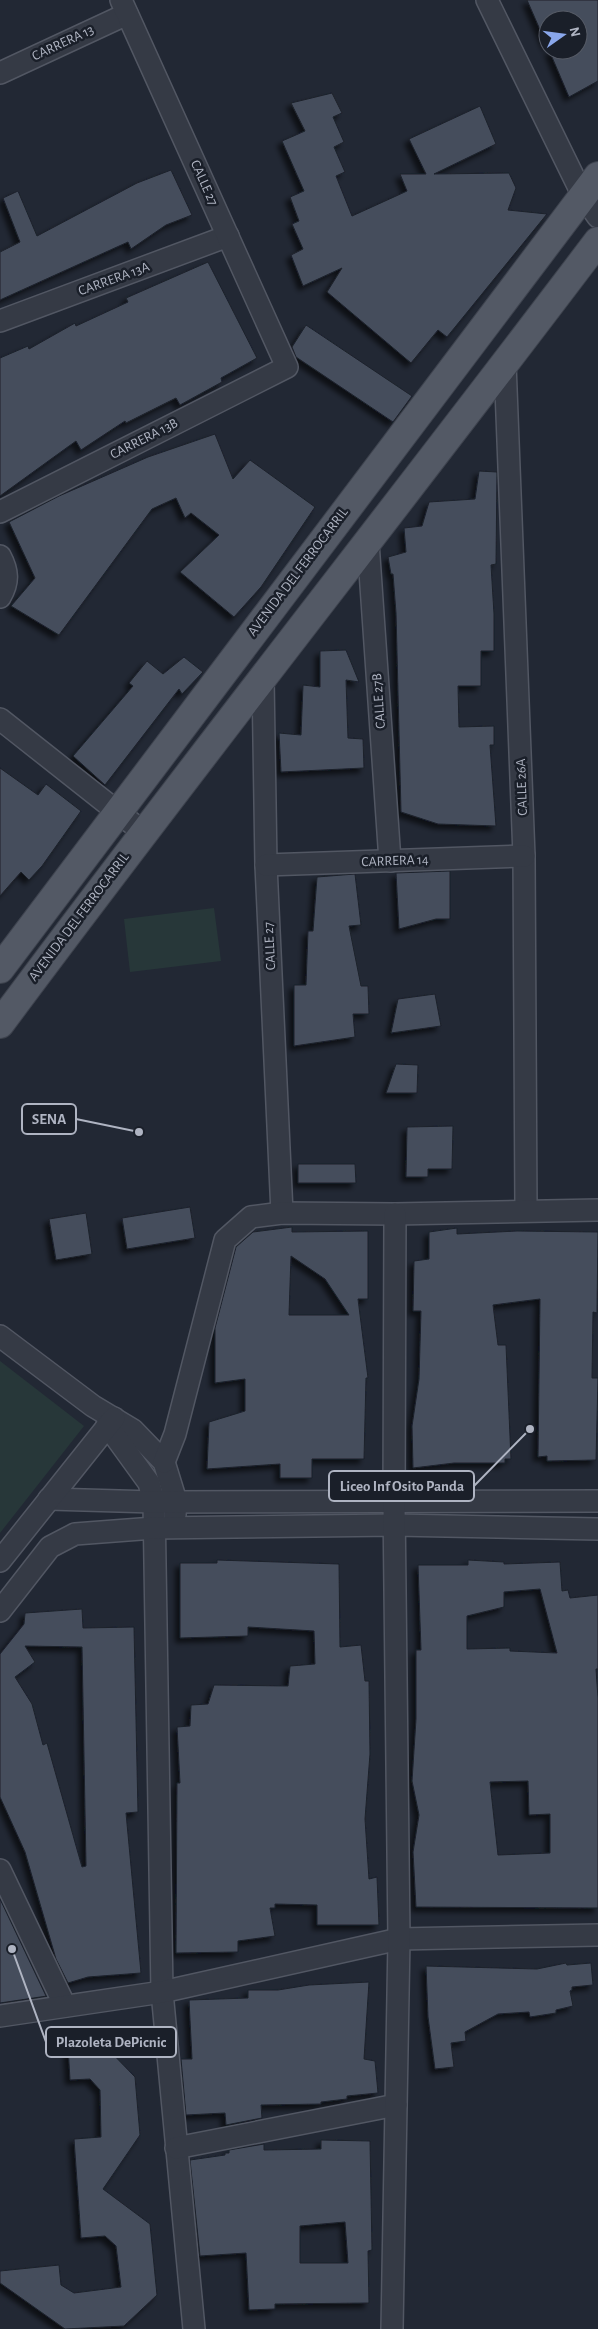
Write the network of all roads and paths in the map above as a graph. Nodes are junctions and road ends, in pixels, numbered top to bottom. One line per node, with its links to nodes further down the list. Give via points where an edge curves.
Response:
1 (488, 0): 4 (street)
2 (124, 7): 3 (street, CARRERA 13); 5 (street, CALLE 27)
3 (0, 73)
4 (593, 196): 16 (main road, AVENIDA DEL FERROCARRIL)
5 (228, 236): 7 (street, CARRERA 13A); 9 (street, CALLE 27)
6 (598, 241): 8 (main road, AVENIDA DEL FERROCARRIL)
7 (0, 321)
8 (505, 363): 11 (main road, AVENIDA DEL FERROCARRIL); 18 (street, CALLE 26A)
9 (287, 367): 10 (street, CARRERA 13B)
10 (0, 512)
11 (368, 542): 14 (main road, AVENIDA DEL FERROCARRIL); 19 (street, CALLE 27B)
12 (4, 563): 13 (street, via 7,580)
13 (0, 597)
14 (263, 679): 17 (main road, AVENIDA DEL FERROCARRIL); 20 (street, CALLE 27)
15 (0, 719): 16 (street)
16 (116, 813): 17 (street); 21 (main road, AVENIDA DEL FERROCARRIL)
17 (143, 832): 22 (main road, AVENIDA DEL FERROCARRIL)
18 (524, 856): 19 (street, CARRERA 14); 23 (street, CALLE 26A)
19 (390, 861): 20 (street, CARRERA 14)
20 (266, 865): 25 (street, CALLE 27)
21 (4, 954)
22 (0, 1024)
23 (526, 1210): 24 (street); 26 (street)
24 (598, 1210)
25 (282, 1213): 26 (street); 29 (street, via 251,1217 225,1240 175,1434)
26 (395, 1214): 34 (street)
27 (0, 1336): 28 (street)
28 (110, 1421): 29 (street, via 133,1430); 30 (street); 33 (street, via 149,1483)
29 (164, 1462): 31 (street)
30 (49, 1499): 33 (street); 38 (street)
31 (176, 1501): 33 (street); 34 (street); 36 (street)
32 (598, 1501): 34 (street)
33 (154, 1502): 36 (street)
34 (394, 1502): 35 (street)
35 (395, 1525): 36 (street); 37 (street); 42 (street)
36 (165, 1528): 39 (street, via 75,1534 67,1538 50,1547); 43 (street)
37 (598, 1529)
38 (0, 1561)
39 (0, 1611)
40 (0, 1870): 44 (street)
41 (598, 1935): 42 (street)
42 (399, 1939): 43 (street); 46 (street)
43 (162, 1992): 44 (street); 47 (street)
44 (65, 2006): 45 (street)
45 (0, 2016)
46 (396, 2105): 47 (street); 49 (street)
47 (176, 2148): 48 (street)
48 (194, 2329)
49 (392, 2329)

